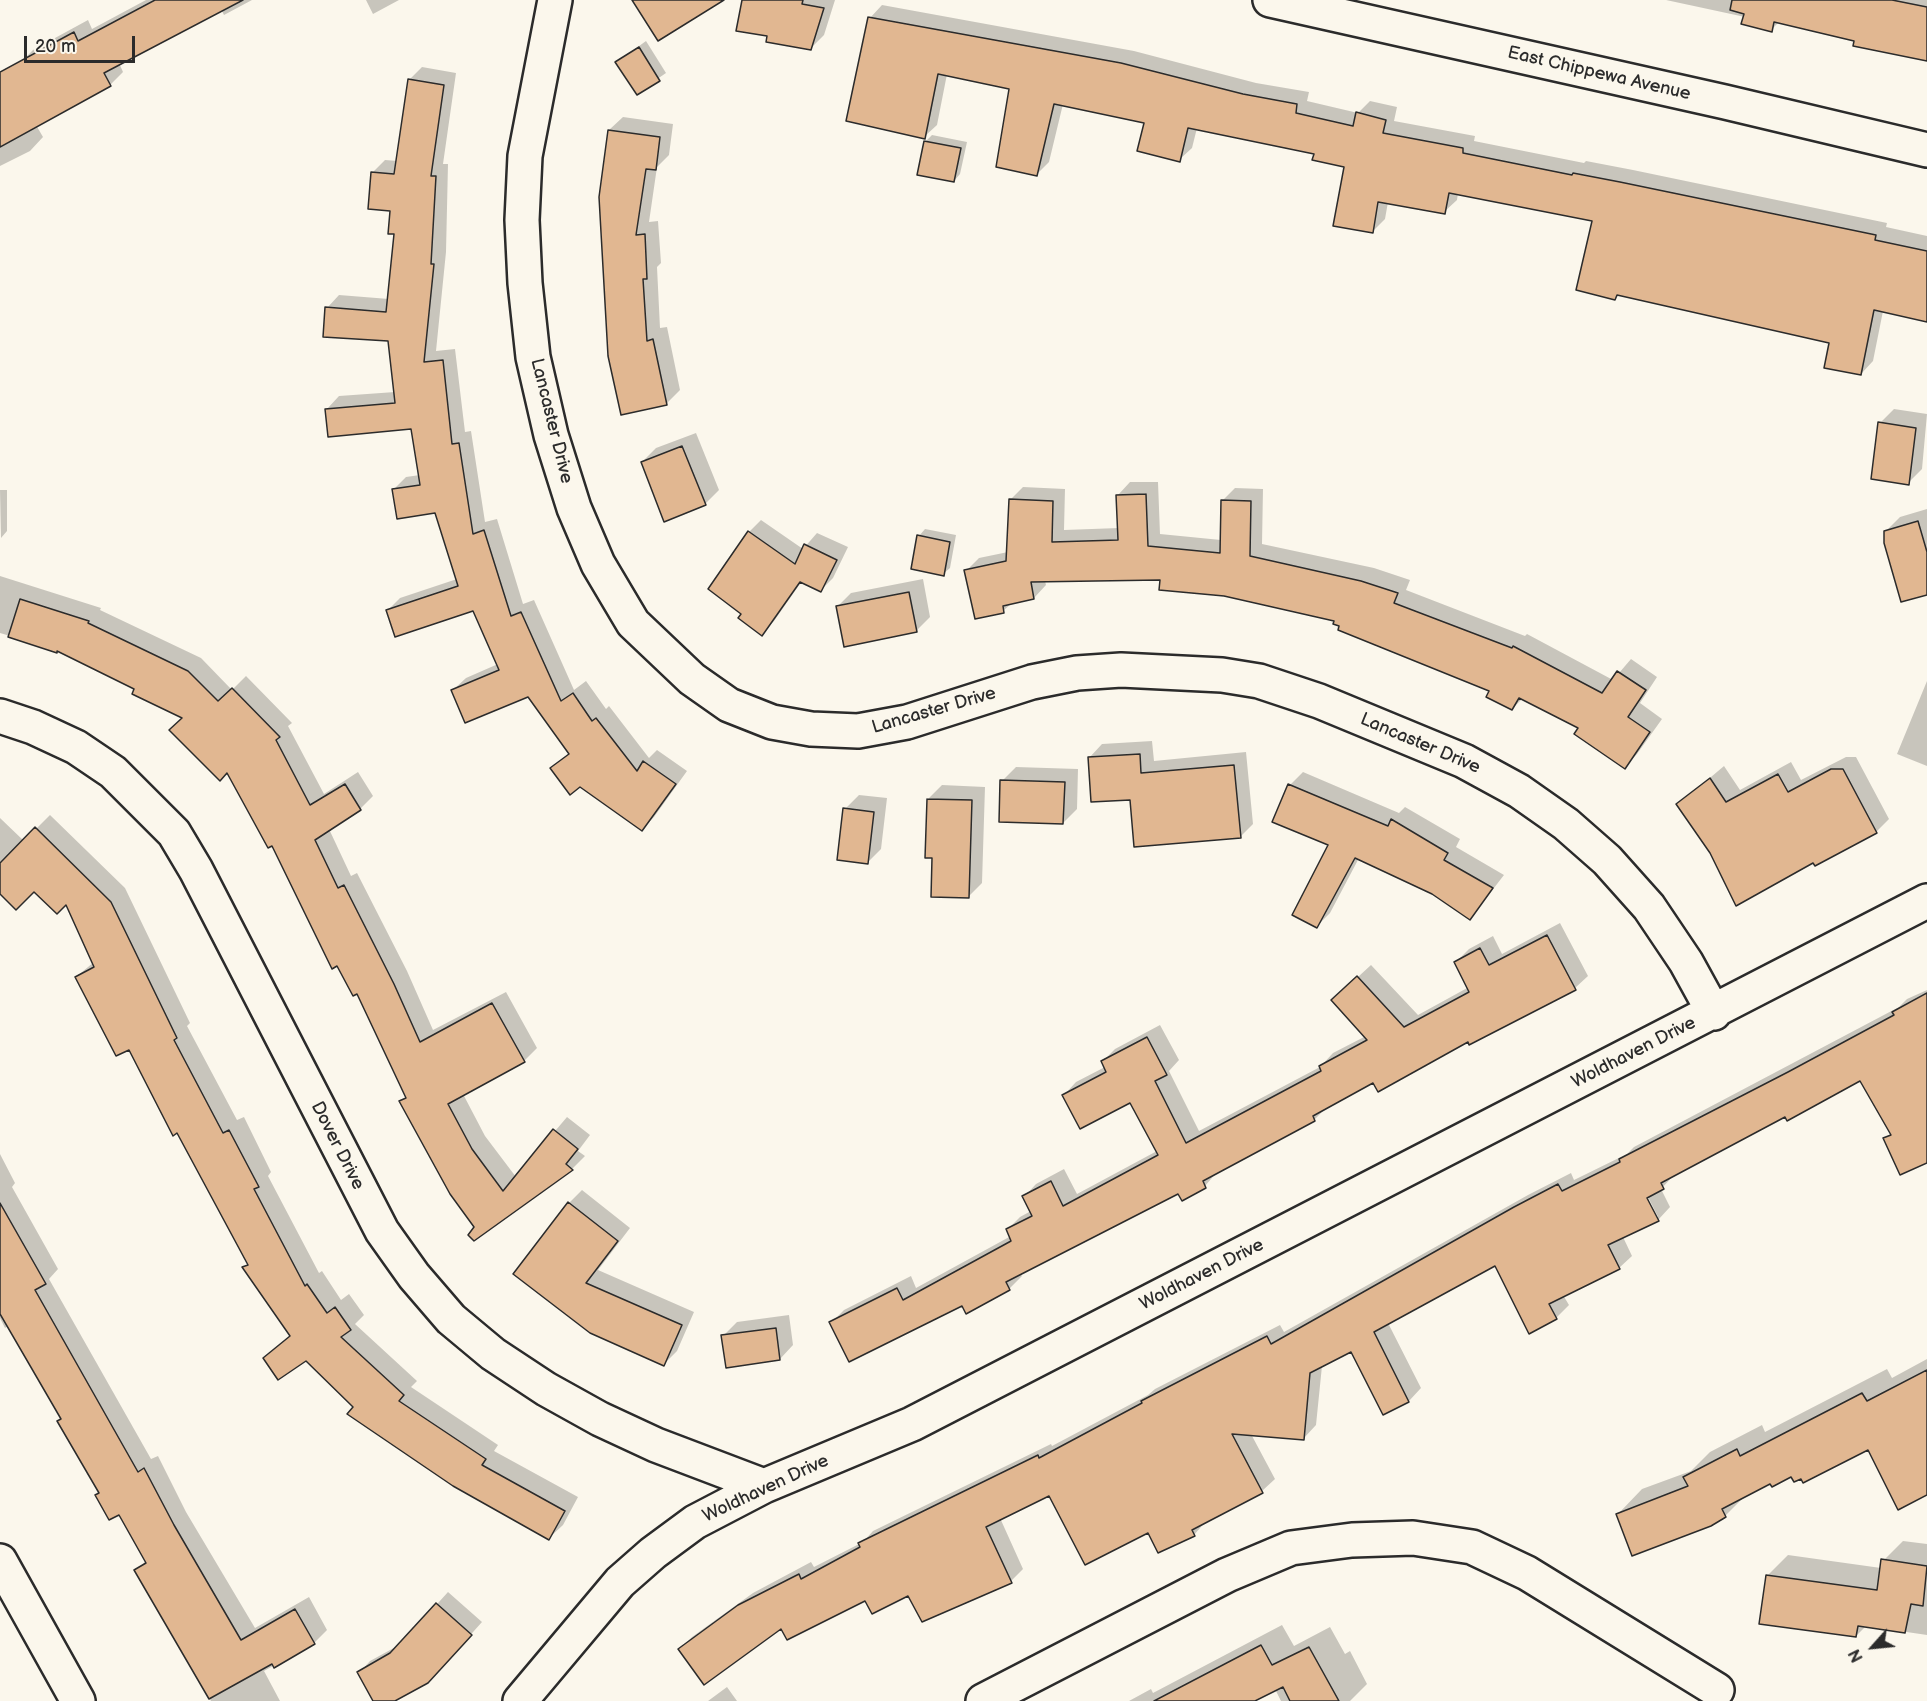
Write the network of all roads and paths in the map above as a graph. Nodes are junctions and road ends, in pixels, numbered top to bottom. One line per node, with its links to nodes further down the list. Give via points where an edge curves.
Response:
1 (555, 0): 6 (street, Lancaster Drive, via 525,156 525,283 533,357 574,508 598,564 633,623 692,679 729,705 772,722 858,731 907,722 1032,682 1077,673 1121,670 1222,675 1259,681 1319,701 1464,761 1519,791 1566,824 1607,860 1648,907 1686,962)
2 (1270, 0): 3 (street, East Chippewa Avenue)
3 (1927, 150)
4 (0, 717): 7 (street, Dover Drive, via 76,747 113,772 174,833 382,1231 451,1319 502,1360 600,1419)
5 (1927, 902): 6 (street, Woldhaven Drive)
6 (1714, 1013): 7 (street, Woldhaven Drive, via 912,1424)
7 (764, 1486): 11 (street, Woldhaven Drive, via 695,1522 620,1582)
8 (0, 1561): 10 (street)
9 (1717, 1690): 12 (street, via 1527,1573 1473,1547 1413,1538 1291,1548 1227,1575)
10 (78, 1701)
11 (520, 1701)
12 (983, 1701)

